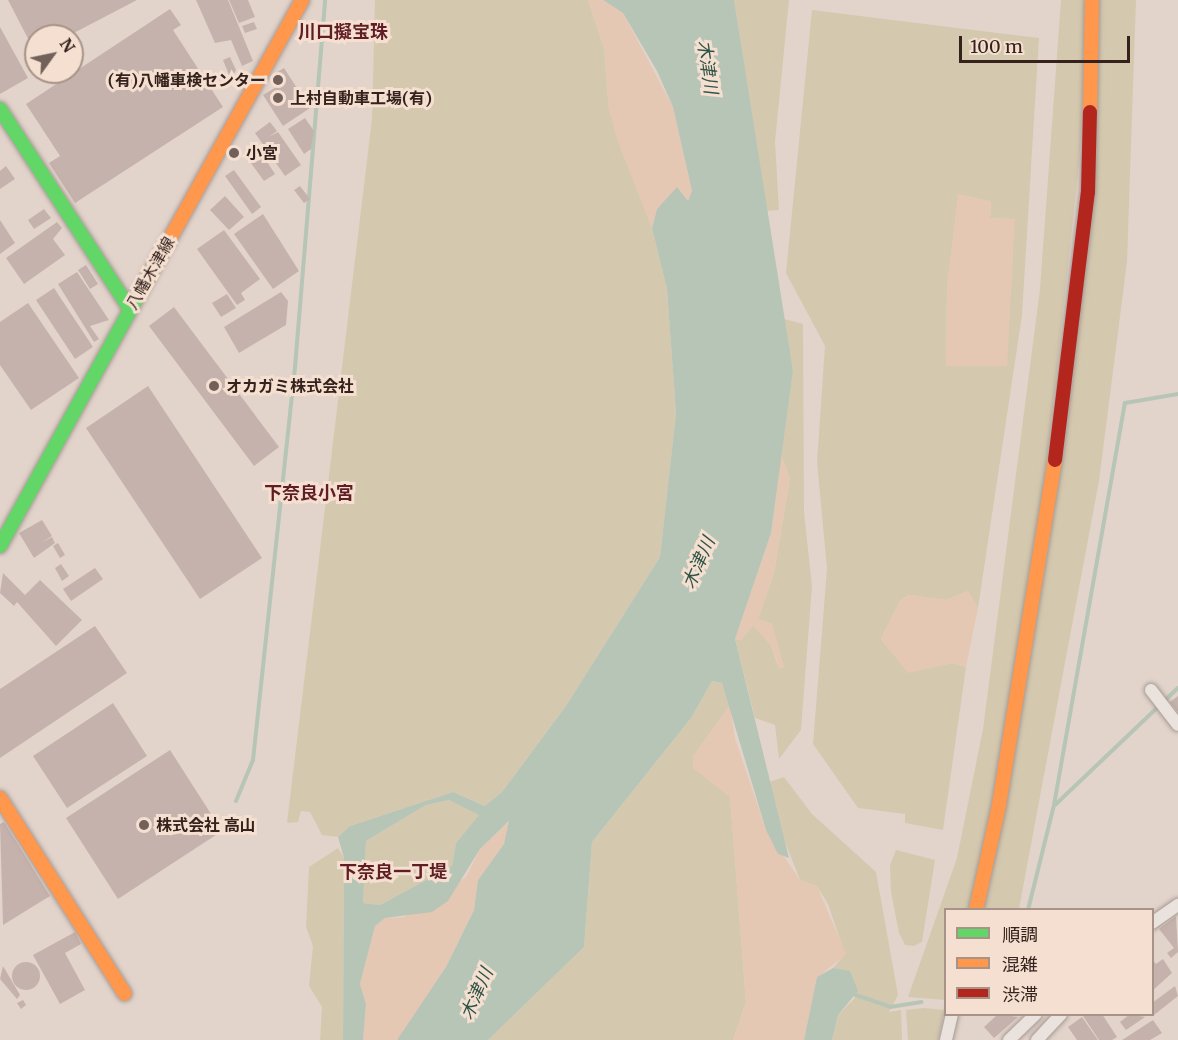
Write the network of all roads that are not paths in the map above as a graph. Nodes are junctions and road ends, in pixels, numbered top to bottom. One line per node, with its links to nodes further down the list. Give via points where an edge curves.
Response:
1 (303, 0): 4 (street, 八幡木津線)
2 (1092, 0): 10 (street, via 1088,192 1062,419 999,805)
3 (0, 109): 4 (street)
4 (130, 309): 5 (street, 八幡木津線)
5 (0, 546)
6 (1151, 690): 7 (street)
7 (1178, 725)
8 (0, 798): 12 (street)
9 (1178, 906): 11 (street)
10 (976, 908)
11 (1154, 922)
12 (125, 994)
13 (952, 1016): 16 (street)
14 (1034, 1016): 17 (street)
15 (1059, 1016): 18 (street)
16 (946, 1040)
17 (1009, 1040)
18 (1037, 1040)

